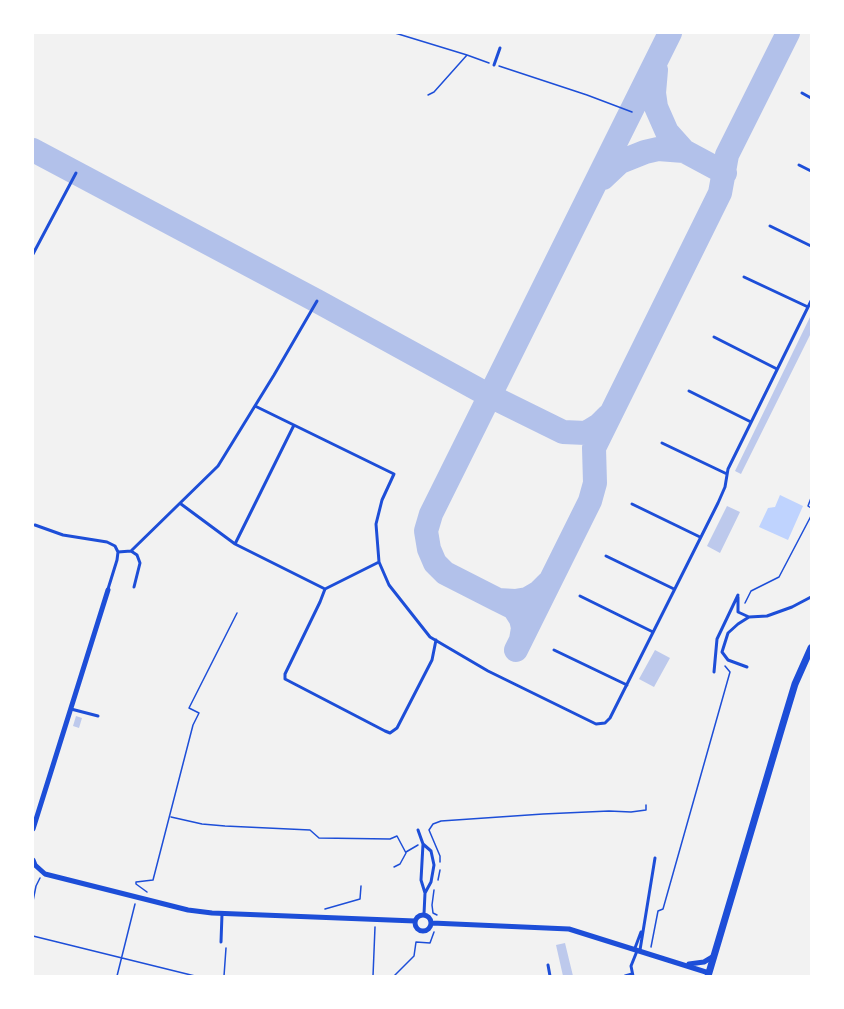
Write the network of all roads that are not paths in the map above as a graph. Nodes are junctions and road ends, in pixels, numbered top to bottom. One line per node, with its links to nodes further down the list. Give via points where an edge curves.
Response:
1 (500, 48): 2 (lane)
2 (495, 64)
3 (802, 93): 4 (lane)
4 (811, 98)
5 (799, 165): 6 (lane)
6 (811, 171)
7 (76, 173): 10 (lane)
8 (770, 226): 9 (lane)
9 (811, 246)
10 (33, 254)
11 (744, 277): 14 (lane)
12 (317, 301): 18 (lane)
13 (811, 301): 14 (lane)
14 (808, 307): 16 (lane)
15 (714, 337): 16 (lane)
16 (778, 369): 19 (lane)
17 (689, 391): 19 (lane)
18 (255, 406): 20 (lane); 23 (lane, via 218,466)
19 (751, 422): 22 (lane)
20 (294, 425): 27 (lane); 31 (lane, via 394,474 376,524)
21 (663, 443): 22 (lane)
22 (727, 474): 26 (lane, via 725,487)
23 (182, 504): 27 (lane); 28 (lane)
24 (632, 504): 26 (lane)
25 (35, 525): 29 (lane, via 63,535 107,542)
26 (700, 537): 34 (lane)
27 (235, 544): 33 (lane)
28 (131, 551): 29 (lane); 32 (lane, via 140,563)
29 (118, 552): 35 (lane)
30 (606, 556): 34 (lane)
31 (379, 562): 33 (lane); 40 (lane, via 394,592)
32 (134, 587)
33 (325, 589): 40 (lane, via 285,679 385,731 390,733 397,728 432,660)
34 (674, 589): 39 (lane)
35 (108, 590): 46 (street)
36 (580, 596): 39 (lane)
37 (811, 597): 38 (lane, via 767,616)
38 (749, 617): 43 (lane, via 728,633 722,652 728,660); 44 (lane, via 738,612 738,595 717,639)
39 (653, 632): 45 (lane)
40 (436, 640): 45 (lane, via 596,724 610,718)
41 (554, 650): 45 (lane)
42 (810, 650): 60 (street, via 795,684)
43 (747, 667)
44 (714, 672)
45 (627, 685)
46 (71, 708): 47 (lane); 48 (street)
47 (98, 716)
48 (33, 829)
49 (418, 830): 50 (lane)
50 (423, 844): 53 (lane, via 421,879); 53 (lane, via 431,851 434,865)
51 (655, 858): 59 (lane)
52 (33, 860): 54 (street, via 43,872 188,910)
53 (425, 893): 55 (lane)
54 (222, 914): 56 (street); 58 (lane)
55 (424, 914): 56 (street); 57 (street)
56 (415, 921): 57 (street, via 417,929 423,932 430,929)
57 (432, 922): 59 (street, via 568,929)
58 (221, 942)
59 (637, 949): 62 (street); 64 (lane)
60 (714, 956): 62 (street); 63 (street)
61 (548, 965): 65 (lane)
62 (684, 965): 63 (street)
63 (709, 974)
64 (632, 975): 66 (lane)
65 (550, 976)
66 (625, 976)

